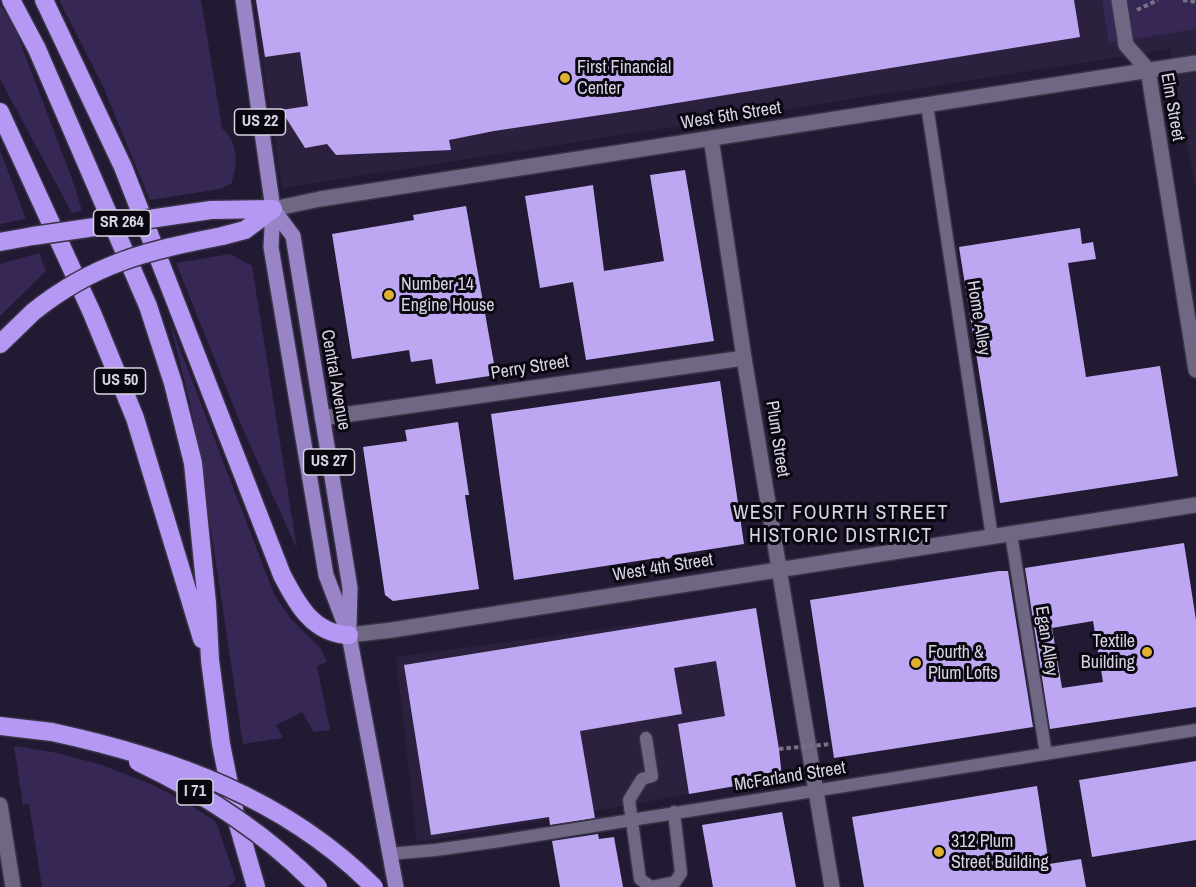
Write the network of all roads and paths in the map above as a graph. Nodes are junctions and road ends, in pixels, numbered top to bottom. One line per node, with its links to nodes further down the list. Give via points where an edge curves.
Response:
1 (11, 0): 25 (highway, via 37,49 148,306 173,383 193,463)
2 (44, 0): 24 (highway, via 123,167 282,575 311,620 331,633)
3 (243, 0): 12 (main road, Central Avenue / US 22)
4 (1119, 0): 8 (street, Elm Street, via 1126,45)
5 (1183, 0): 6 (path)
6 (1196, 2)
7 (1196, 63): 8 (street, West 5th Street)
8 (1148, 70): 9 (street, West 5th Street); 14 (street, Elm Street)
9 (927, 105): 11 (street, West 5th Street); 22 (lane, Home Alley)
10 (0, 112): 25 (highway, US 50, via 92,313 135,418)
11 (711, 138): 12 (street, West 5th Street); 17 (street, Plum Street)
12 (273, 209): 13 (highway, SR 264, bridge, via 211,210); 16 (highway, bridge, via 245,230 140,254 107,266 68,286); 19 (main road, Central Avenue / US 27, via 293,236); 24 (main road, Central Avenue / US 27, via 271,247 326,575)
13 (0, 242)
14 (1191, 308): 15 (street, Elm Street)
15 (1194, 339): 18 (street, Elm Street)
16 (0, 344)
17 (744, 358): 19 (street, Perry Street); 23 (street, Plum Street)
18 (1196, 370)
19 (322, 418): 24 (main road, Central Avenue / US 27, via 350,588)
20 (1196, 504): 21 (street, West 4th Street)
21 (1011, 534): 22 (street, West 4th Street); 32 (lane, Egan Alley)
22 (992, 537): 23 (street, West 4th Street)
23 (779, 570): 24 (street, West 4th Street); 33 (street, Plum Street)
24 (349, 635): 37 (main road, Central Avenue / US 27)
25 (210, 660): 39 (highway, US 50, bridge, via 221,744)
26 (0, 726): 28 (highway, I 71)
27 (1196, 730): 32 (lane, McFarland Street)
28 (52, 732): 40 (highway, I 71, bridge, via 124,756 188,788 255,832); 41 (highway, bridge, via 134,752 214,780 325,843)
29 (646, 738): 36 (lane, via 652,776 642,778 629,800)
30 (831, 744): 31 (path, bridge)
31 (779, 749)
32 (1046, 754): 33 (lane, McFarland Street)
33 (816, 792): 35 (lane, McFarland Street); 43 (street, Plum Street)
34 (0, 805): 38 (street)
35 (674, 812): 36 (lane, McFarland Street); 36 (lane, via 681,873 675,882 651,887 640,879)
36 (632, 819): 37 (lane, McFarland Street)
37 (389, 854): 42 (main road, Central Avenue / US 27)
38 (13, 887)
39 (256, 887)
40 (318, 887)
41 (374, 887)
42 (396, 887)
43 (832, 887)

